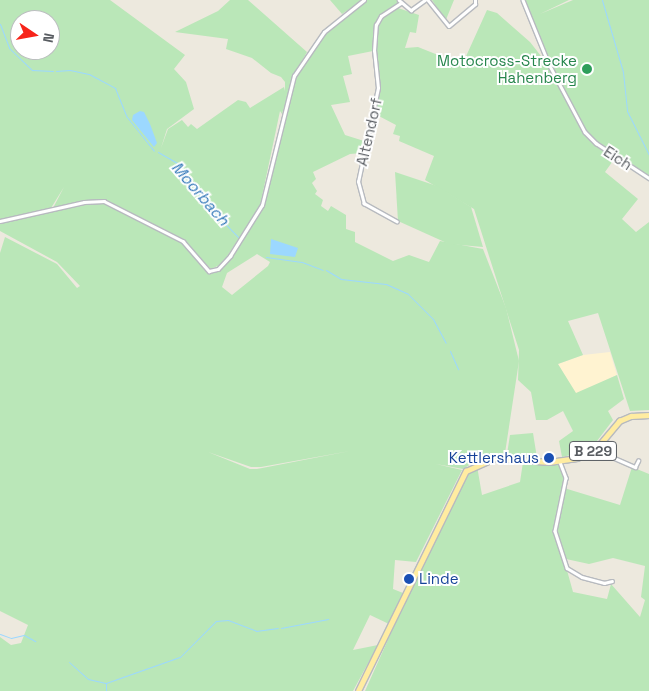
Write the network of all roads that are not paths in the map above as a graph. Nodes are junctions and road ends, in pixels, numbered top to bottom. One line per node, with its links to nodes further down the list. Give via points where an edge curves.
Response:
1 (364, 0): 7 (street, via 324,32 294,76 262,205 230,256 218,268 209,271 182,241 104,201 84,202)
2 (426, 0): 3 (street, via 449,26); 5 (street, via 411,10)
3 (476, 0)
4 (523, 0): 6 (street, Eich, via 549,64 588,137)
5 (400, 1): 8 (street, Altendorf, via 380,17 376,25 374,51 378,88 358,182 364,204)
6 (649, 178)
7 (0, 221)
8 (397, 222)
9 (649, 415): 10 (main road, B 229, via 630,416 619,421)
10 (595, 450): 11 (street, via 635,468); 12 (main road, B 229)
11 (638, 461)
12 (560, 462): 13 (street, via 566,478 556,531 567,568 582,577); 14 (main road, B 229, via 499,458 474,465 460,478 368,676)
13 (612, 582)
14 (358, 691)

